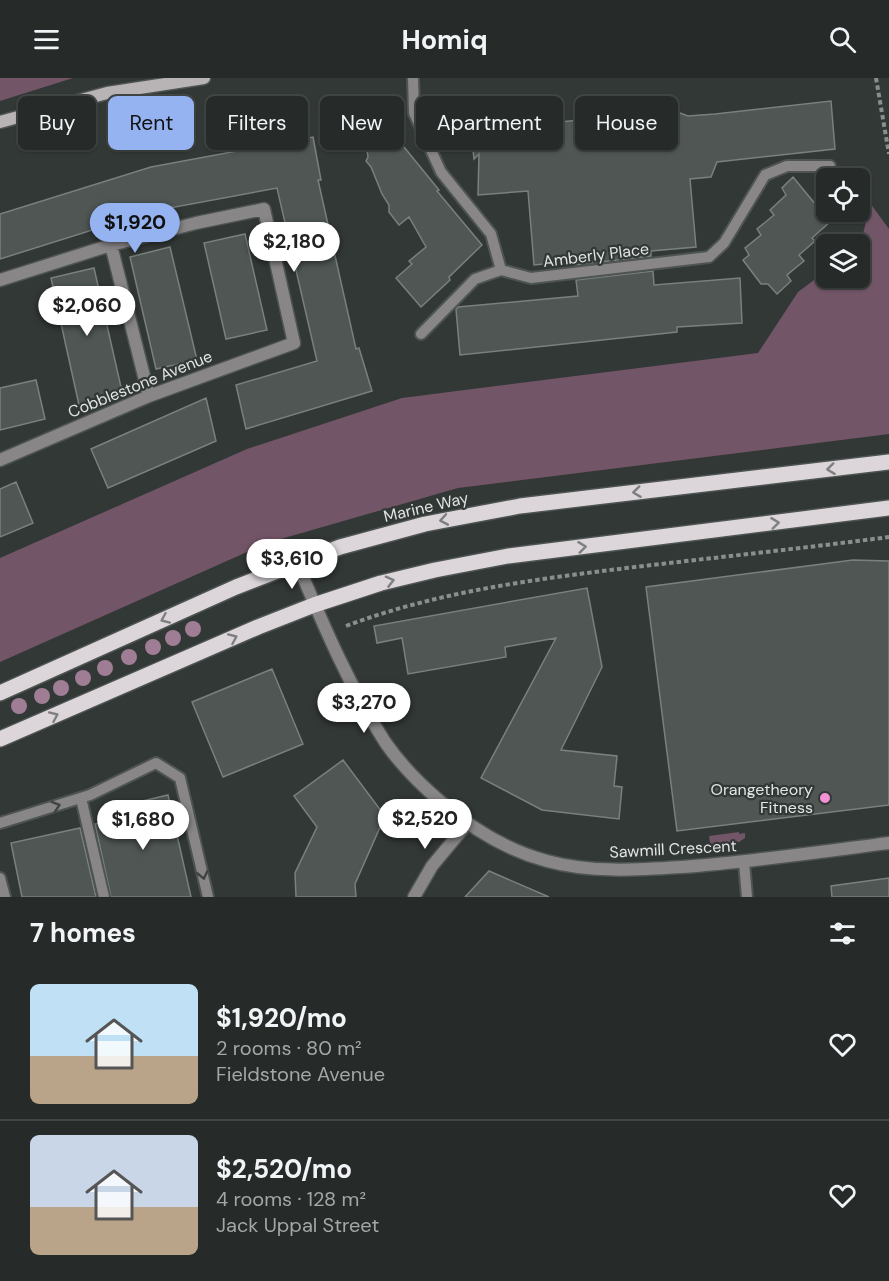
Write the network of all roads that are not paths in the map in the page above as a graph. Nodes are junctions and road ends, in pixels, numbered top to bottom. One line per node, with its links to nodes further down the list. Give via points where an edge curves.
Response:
1 (204, 78): 3 (street, via 107,93)
2 (412, 78): 6 (lane, via 414,113 441,172 491,234)
3 (0, 122)
4 (830, 166): 6 (lane, Amberly Place, via 786,166 765,175 724,243 709,257 531,278)
5 (111, 245): 7 (street); 9 (street); 9 (street, Cobblestone Avenue, via 264,208 294,343)
6 (501, 270): 8 (lane, via 475,279)
7 (0, 280)
8 (421, 334)
9 (149, 396): 10 (street, Cobblestone Avenue)
10 (0, 460)
11 (889, 462): 13 (main road, Marine Way, one-way to 13, via 520,506 425,524)
12 (889, 508): 14 (main road, one-way to 12, via 381,583 508,556)
13 (297, 563): 14 (street, Sawmill Crescent); 15 (main road, Marine Way, one-way to 15)
14 (314, 605): 16 (main road, one-way to 14); 19 (street, Sawmill Crescent, via 386,743 420,784)
15 (0, 693)
16 (0, 739)
17 (81, 798): 18 (lane, one-way to 17); 24 (lane); 25 (lane, one-way to 25, via 156,763 180,778)
18 (0, 823)
19 (466, 824): 21 (street, Sawmill Crescent, via 547,861 592,869 638,871); 26 (street, via 432,866)
20 (889, 843): 21 (street, Sawmill Crescent)
21 (744, 862): 27 (lane)
22 (0, 878): 23 (lane)
23 (4, 897)
24 (104, 897)
25 (208, 897)
26 (414, 897)
27 (747, 897)

